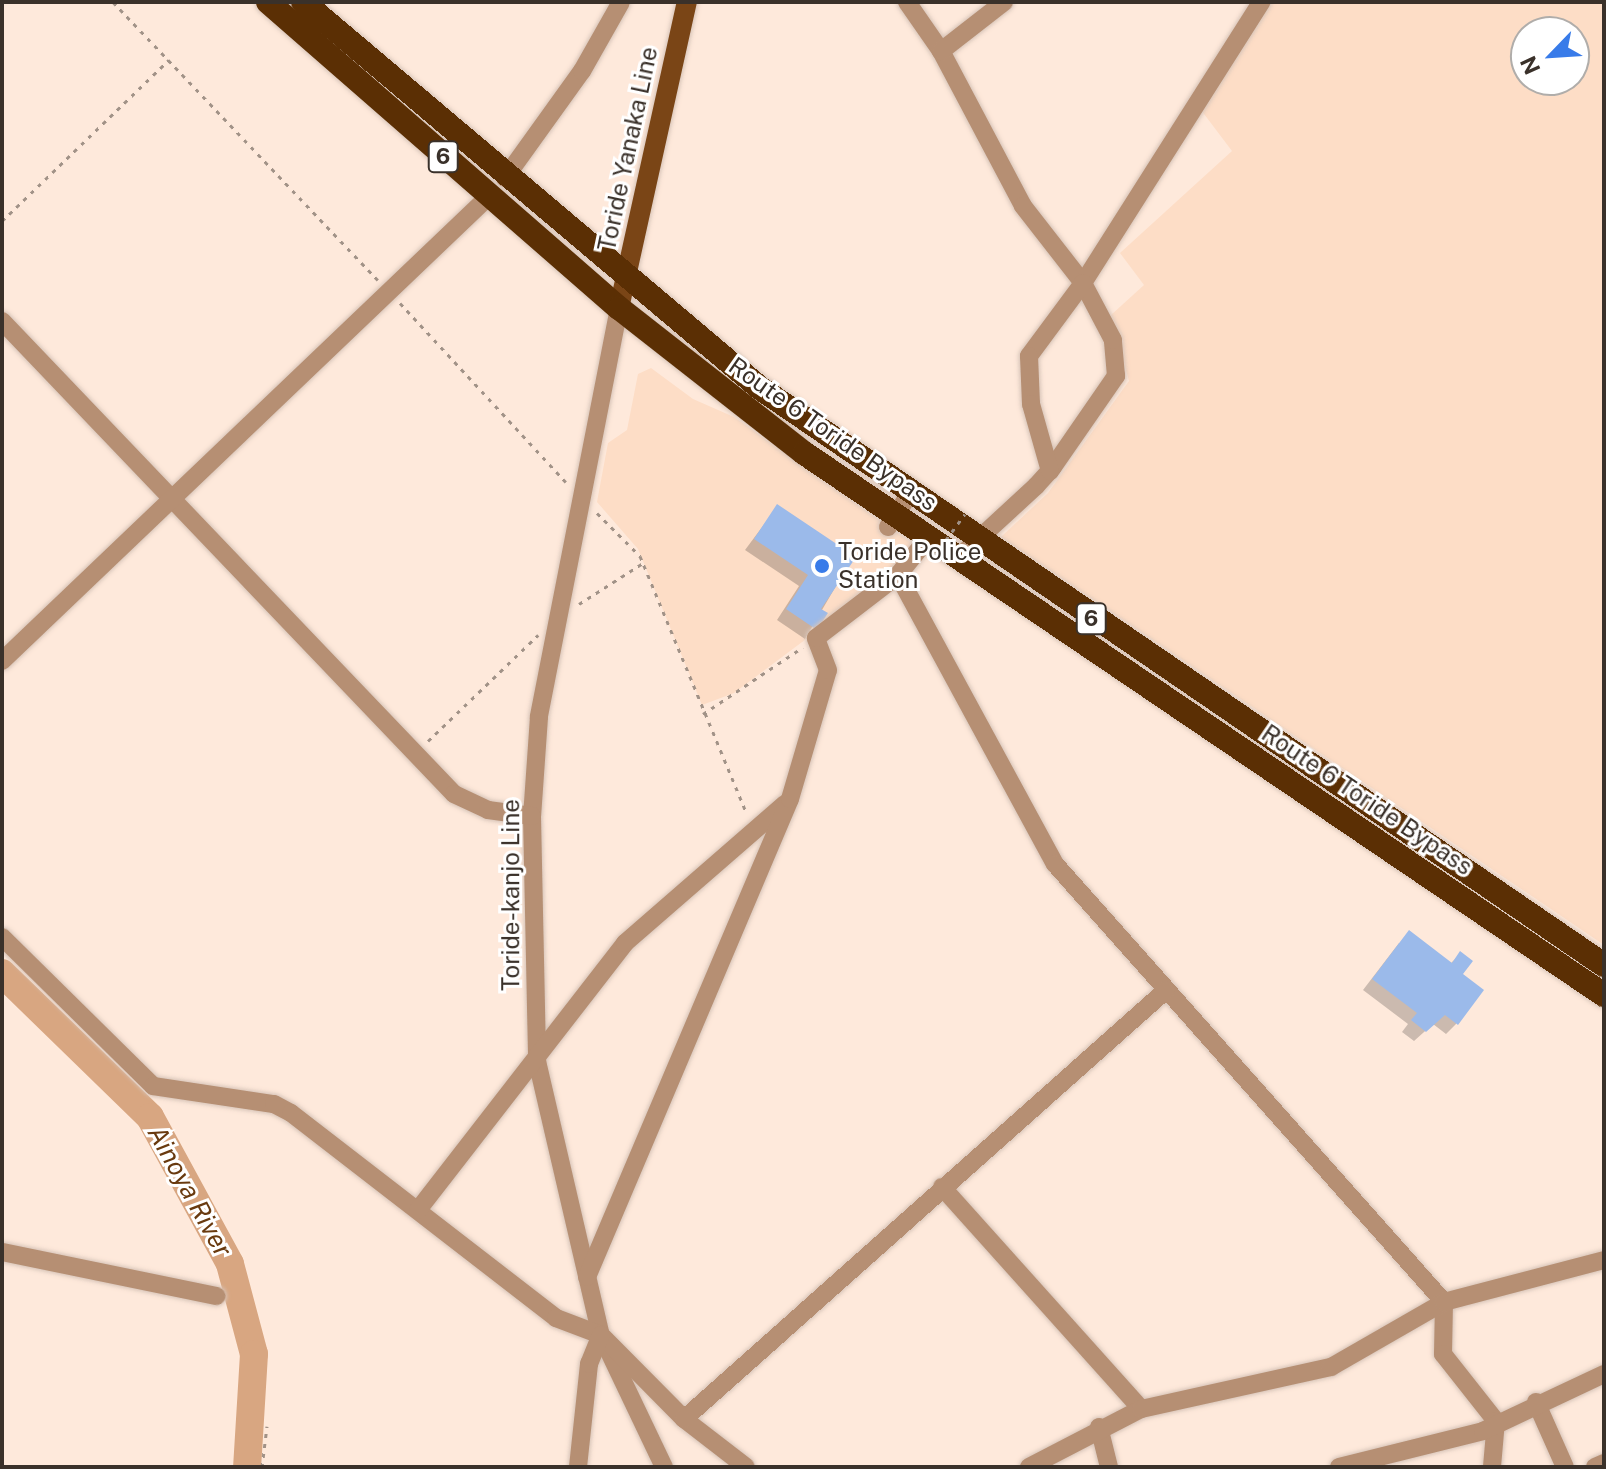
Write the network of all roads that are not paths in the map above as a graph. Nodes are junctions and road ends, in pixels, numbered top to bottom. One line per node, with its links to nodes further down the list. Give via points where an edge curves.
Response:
1 (268, 2): 10 (highway, Route 6 Toride Bypass / 6)
2 (303, 2): 9 (highway, Route 6 Toride Bypass / 6)
3 (621, 2): 9 (street)
4 (687, 2): 11 (main road, Toride Yanaka Line)
5 (907, 2): 8 (street)
6 (1004, 2): 8 (street)
7 (1261, 2): 12 (street)
8 (941, 51): 12 (street, via 1023,206)
9 (505, 178): 11 (highway, Route 6 Toride Bypass / 6)
10 (488, 197): 13 (highway, Route 6 Toride Bypass / 6); 16 (street)
11 (625, 282): 13 (main road, Toride Yanaka Line); 17 (highway, Route 6 Toride Bypass / 6)
12 (1083, 283): 15 (street, via 1029,356 1031,404); 15 (street, via 1113,340 1116,376)
13 (619, 308): 17 (highway, Route 6 Toride Bypass / 6); 23 (street, Toride-kanjo Line, via 553,620)
14 (2, 321): 16 (street)
15 (1050, 471): 19 (street)
16 (172, 503): 21 (street); 23 (street, via 470,804)
17 (898, 512): 18 (highway, Route 6 Toride Bypass / 6); 19 (highway, Route 6 Toride Bypass / 6)
18 (932, 546): 19 (highway, Route 6 Toride Bypass / 6); 20 (street)
19 (966, 547): 25 (highway, Route 6 Toride Bypass / 6); 27 (highway, Route 6 Toride Bypass / 6)
20 (898, 575): 22 (street, via 816,638 828,670); 26 (street, via 1055,864)
21 (2, 661)
22 (790, 799): 28 (street, via 625,943); 33 (street)
23 (532, 816): 28 (street, Toride-kanjo Line)
24 (2, 937): 30 (street, via 153,1086 274,1104)
25 (1604, 965)
26 (1165, 991): 29 (street); 35 (street)
27 (1604, 995)
28 (537, 1061): 30 (street); 33 (street, Toride-kanjo Line)
29 (942, 1187): 39 (street); 40 (street)
30 (418, 1210): 36 (street, via 556,1318)
31 (2, 1252): 34 (street)
32 (1604, 1260): 35 (street)
33 (587, 1277): 36 (street, Toride-kanjo Line)
34 (217, 1296)
35 (1444, 1302): 39 (street, via 1352,1360); 41 (street, via 1443,1354)
36 (601, 1335): 40 (street); 44 (street, via 589,1364); 45 (street, Toride-kanjo Line)
37 (1604, 1374): 38 (street)
38 (1536, 1402): 41 (street); 51 (street)
39 (1141, 1409): 42 (street)
40 (684, 1419): 46 (street)
41 (1496, 1421): 49 (street, via 1483,1431); 50 (street)
42 (1099, 1427): 47 (street); 48 (street)
43 (1604, 1463): 52 (street)
44 (578, 1467)
45 (664, 1467)
46 (746, 1467)
47 (1029, 1467)
48 (1109, 1467)
49 (1339, 1467)
50 (1492, 1467)
51 (1565, 1467)
52 (1595, 1467)

